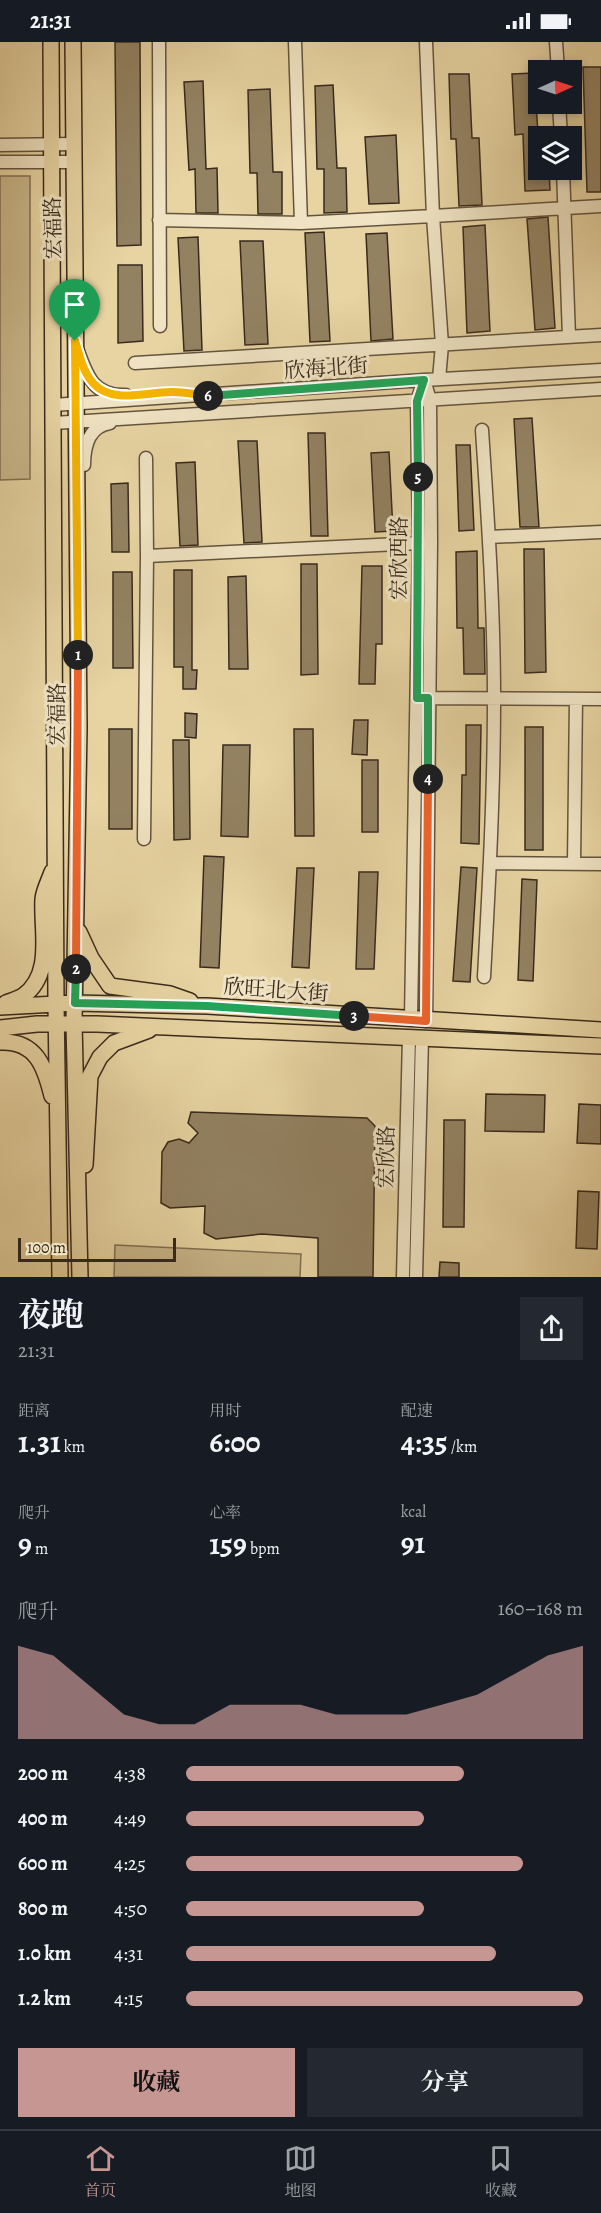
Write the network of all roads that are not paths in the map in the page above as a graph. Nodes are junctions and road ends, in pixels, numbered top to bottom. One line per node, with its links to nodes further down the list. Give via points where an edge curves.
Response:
1 (51, 42): 10 (main road, 宏福路)
2 (73, 42): 9 (main road, 宏福路)
3 (159, 42): 18 (street)
4 (295, 42): 19 (street)
5 (426, 42): 17 (street)
6 (556, 42): 7 (street)
7 (557, 60)
8 (0, 144): 10 (street)
9 (73, 144): 10 (street); 13 (main road, 宏福路)
10 (52, 145): 12 (main road, 宏福路)
11 (0, 162): 12 (street)
12 (52, 162): 13 (street); 32 (main road, 宏福路)
13 (73, 162): 23 (main road, 宏福路)
14 (563, 180): 16 (street)
15 (601, 206): 16 (street)
16 (564, 208): 17 (street); 22 (street)
17 (433, 216): 19 (street); 24 (street)
18 (159, 220): 19 (street); 20 (street)
19 (301, 223)
20 (160, 326)
21 (601, 335): 22 (street)
22 (569, 337): 24 (street)
23 (75, 341): 30 (street, via 86,375 106,393); 33 (main road, 宏福路)
24 (442, 345): 25 (street); 27 (street)
25 (135, 363)
26 (601, 370): 27 (street, 欣海北街)
27 (439, 379): 28 (street, 欣海北街)
28 (424, 380): 30 (street, 欣海北街); 31 (street, 宏欣西路)
29 (601, 389): 31 (street, 欣海北街)
30 (208, 396): 33 (street, 欣海北街)
31 (424, 401): 34 (street, 欣海北街); 42 (street, 宏欣西路); 44 (street, 宏欣西路, via 431,542)
32 (53, 405): 33 (street, 欣海北街); 36 (main road, 宏福路)
33 (75, 405): 35 (main road, 宏福路)
34 (133, 419): 35 (street, 欣海北街); 41 (street, via 105,423 89,438 84,451)
35 (76, 422): 36 (street, 欣海北街); 41 (main road, 宏福路)
36 (54, 423): 49 (main road, 宏福路)
37 (482, 430): 40 (street)
38 (146, 458): 43 (street)
39 (601, 532): 40 (street)
40 (489, 537): 45 (street)
41 (77, 543): 53 (main road, 宏福路)
42 (419, 543): 43 (street); 44 (street, 宏欣西路)
43 (147, 556): 48 (street)
44 (422, 698): 45 (street); 59 (street, 宏欣西路)
45 (494, 699): 46 (street); 50 (street)
46 (576, 699): 47 (street); 51 (street)
47 (601, 699)
48 (144, 839)
49 (56, 861): 56 (main road, 宏福路); 57 (main road, via 43,897 41,971 23,996)
50 (490, 863): 51 (street); 54 (street)
51 (574, 864): 52 (street)
52 (601, 864)
53 (76, 922): 55 (main road, 宏福路); 58 (main road, via 91,958 110,986 170,994)
54 (483, 977)
55 (75, 1003): 56 (main road, 欣旺北大街); 58 (main road, 欣旺北大街); 61 (main road, 宏福路)
56 (56, 1004): 57 (main road, 欣旺北大街); 60 (main road, 宏福路)
57 (0, 1006)
58 (207, 1006): 59 (main road, 欣旺北大街)
59 (419, 1020): 64 (main road, 欣旺北大街)
60 (56, 1023): 61 (main road, 欣旺北大街); 63 (main road, 欣旺北大街); 68 (main road, 宏福路)
61 (74, 1023): 62 (main road, 欣旺北大街); 69 (main road, 宏福路)
62 (162, 1027): 65 (main road, 欣旺北大街); 69 (main road, via 114,1043 100,1057 90,1076 87,1150)
63 (0, 1028)
64 (601, 1030)
65 (415, 1038): 67 (main road, 欣旺北大街); 72 (street, 宏欣路); 73 (street, 宏欣路)
66 (0, 1042): 68 (main road, via 26,1046 45,1068)
67 (601, 1046)
68 (58, 1131): 70 (main road, 宏福路)
69 (78, 1206): 71 (main road, 宏福路)
70 (60, 1277)
71 (80, 1277)
72 (403, 1277)
73 (416, 1277)

